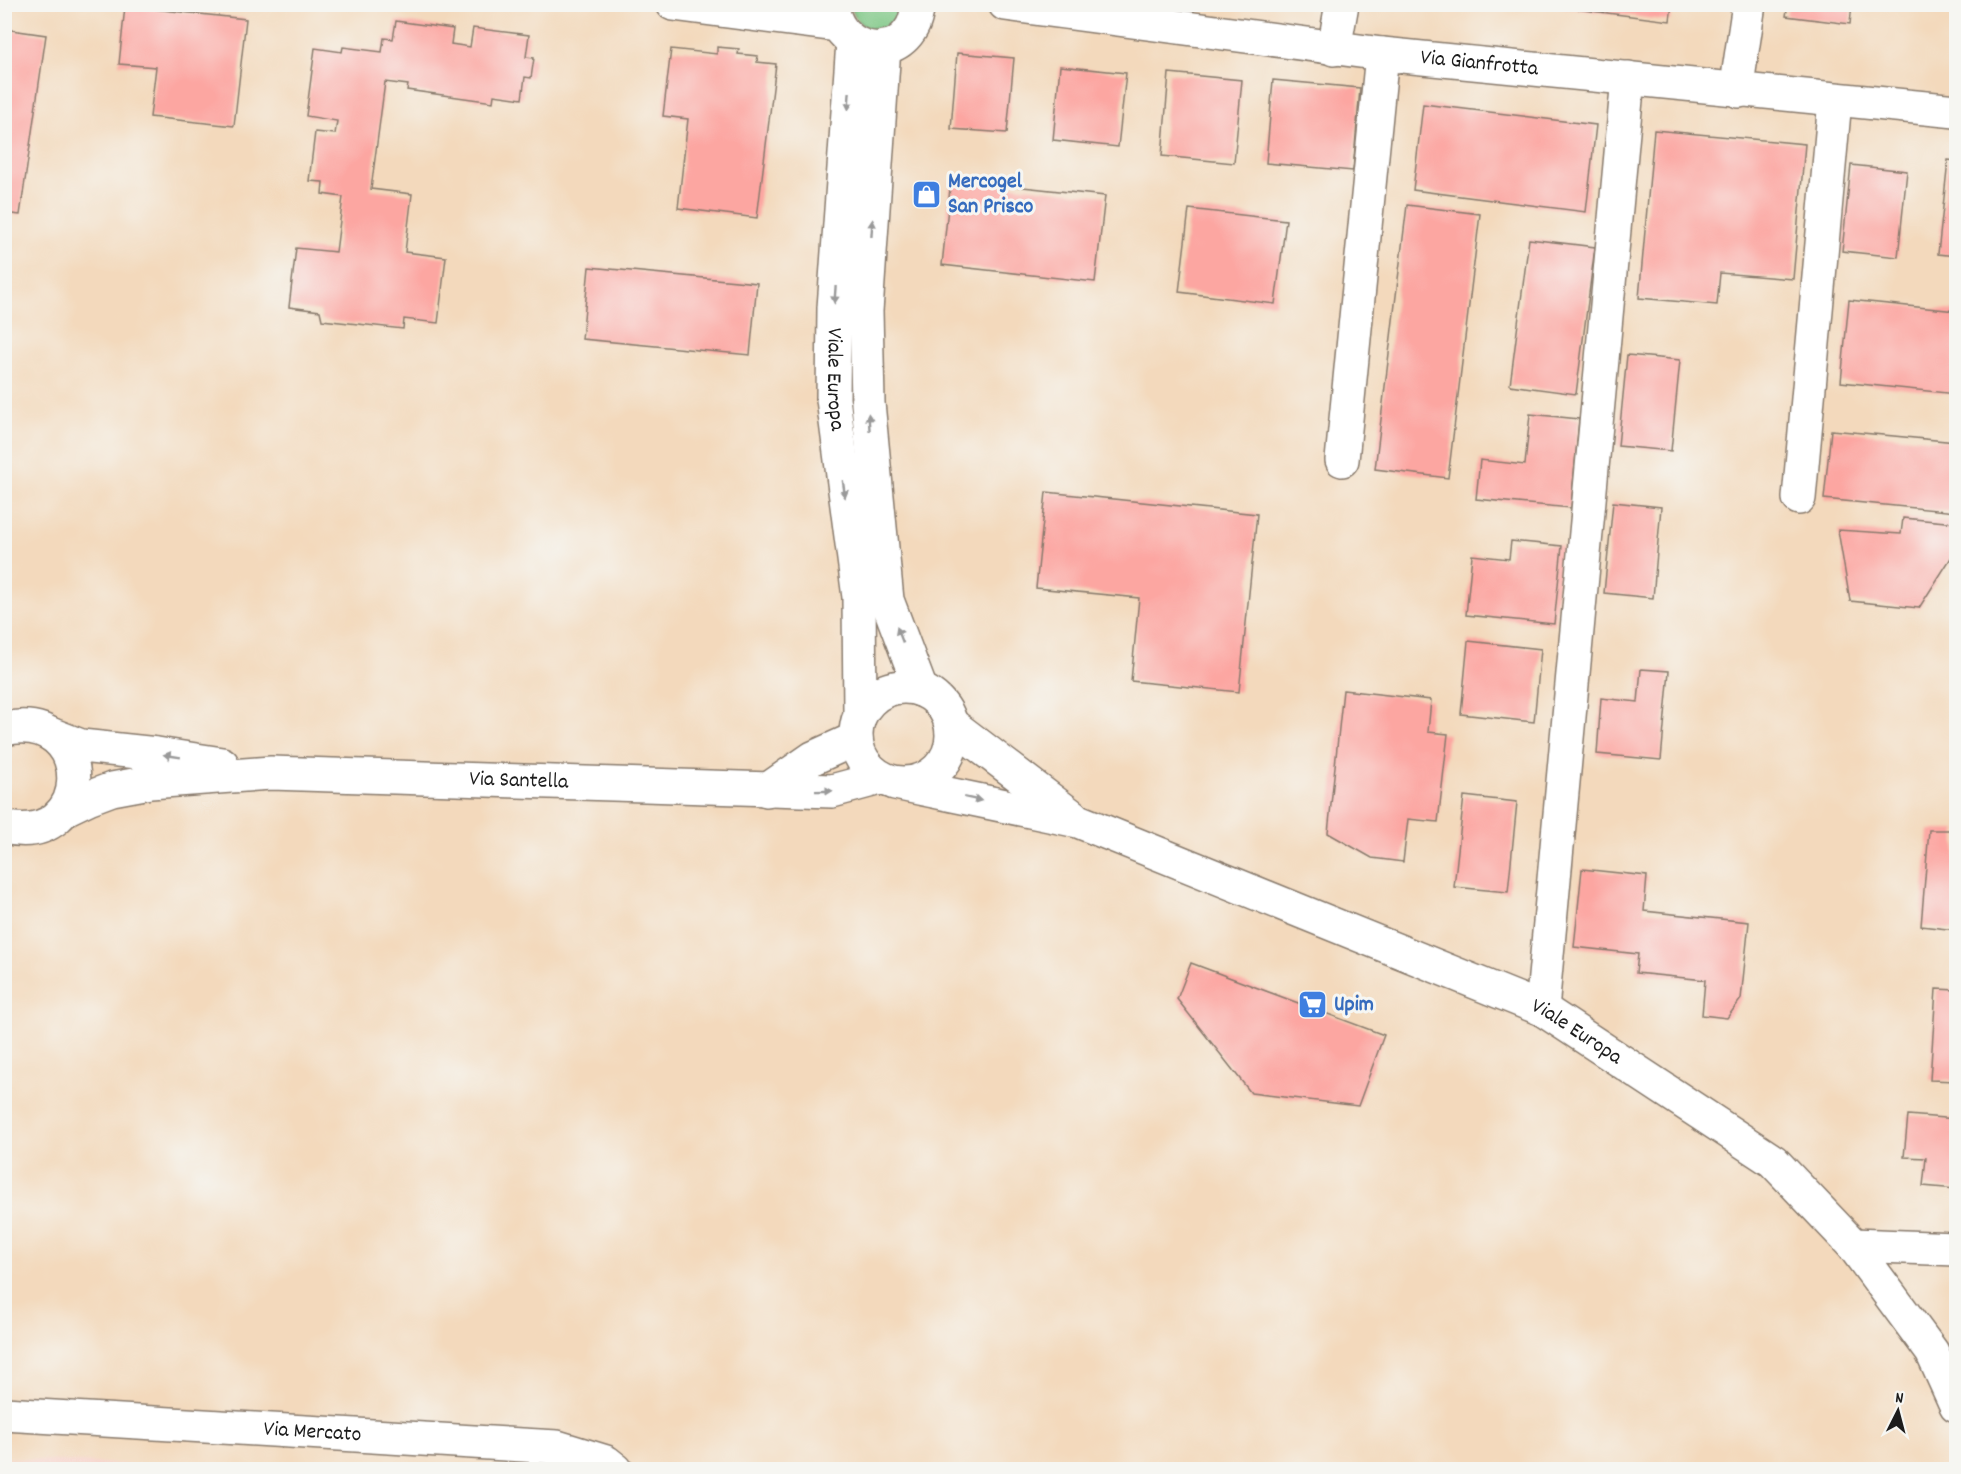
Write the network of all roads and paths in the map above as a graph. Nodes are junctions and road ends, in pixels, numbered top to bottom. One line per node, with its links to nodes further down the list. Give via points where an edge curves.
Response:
1 (673, 4): 6 (street)
2 (918, 4): 6 (street, via 912,27 905,36)
3 (1005, 4): 7 (street, Via Gianfrotta)
4 (1342, 4): 7 (street)
5 (1749, 4): 10 (street)
6 (851, 30): 15 (street, Viale Europa, one-way to 6, via 887,600 868,403); 18 (street, Viale Europa, one-way to 18, via 834,308 833,399 859,597)
7 (1334, 49): 8 (street, Via Gianfrotta)
8 (1383, 54): 9 (street, Via Gianfrotta); 13 (street)
9 (1628, 78): 10 (street, Via Gianfrotta); 28 (street)
10 (1739, 91): 11 (street, Via Gianfrotta)
11 (1835, 100): 12 (street, Via Gianfrotta); 14 (street)
12 (1956, 111)
13 (1342, 460)
14 (1799, 498)
15 (921, 690): 17 (street, via 935,697); 18 (street, via 907,686 880,693 868,701)
16 (8, 720): 19 (street, Via Santella)
17 (951, 724): 21 (street, via 953,740 939,769 911,783); 24 (street, Viale Europa)
18 (858, 726): 21 (street, via 859,754 868,768); 22 (street)
19 (50, 734): 20 (street, Via Santella, one-way to 19, via 81,746); 23 (street, via 72,760 73,794)
20 (271, 773): 22 (street, Via Santella); 23 (street, Via Santella, via 150,782 112,789)
21 (888, 780): 22 (street, Via Santella, one-way to 21, via 832,791); 24 (street, Viale Europa, one-way to 24)
22 (767, 790)
23 (65, 809): 26 (street, Via Santella)
24 (1078, 821): 28 (street, Viale Europa)
25 (4, 827): 26 (street, via 20,831)
26 (37, 829): 27 (street)
27 (4, 848)
28 (1542, 1009): 29 (street, Viale Europa, via 1773,1161)
29 (1853, 1245): 30 (street); 31 (street, Viale Europa, via 1932,1352)
30 (1956, 1249)
31 (1956, 1405)
32 (4, 1413): 33 (street, Via Mercato, via 557,1447 606,1462)
33 (616, 1470)

